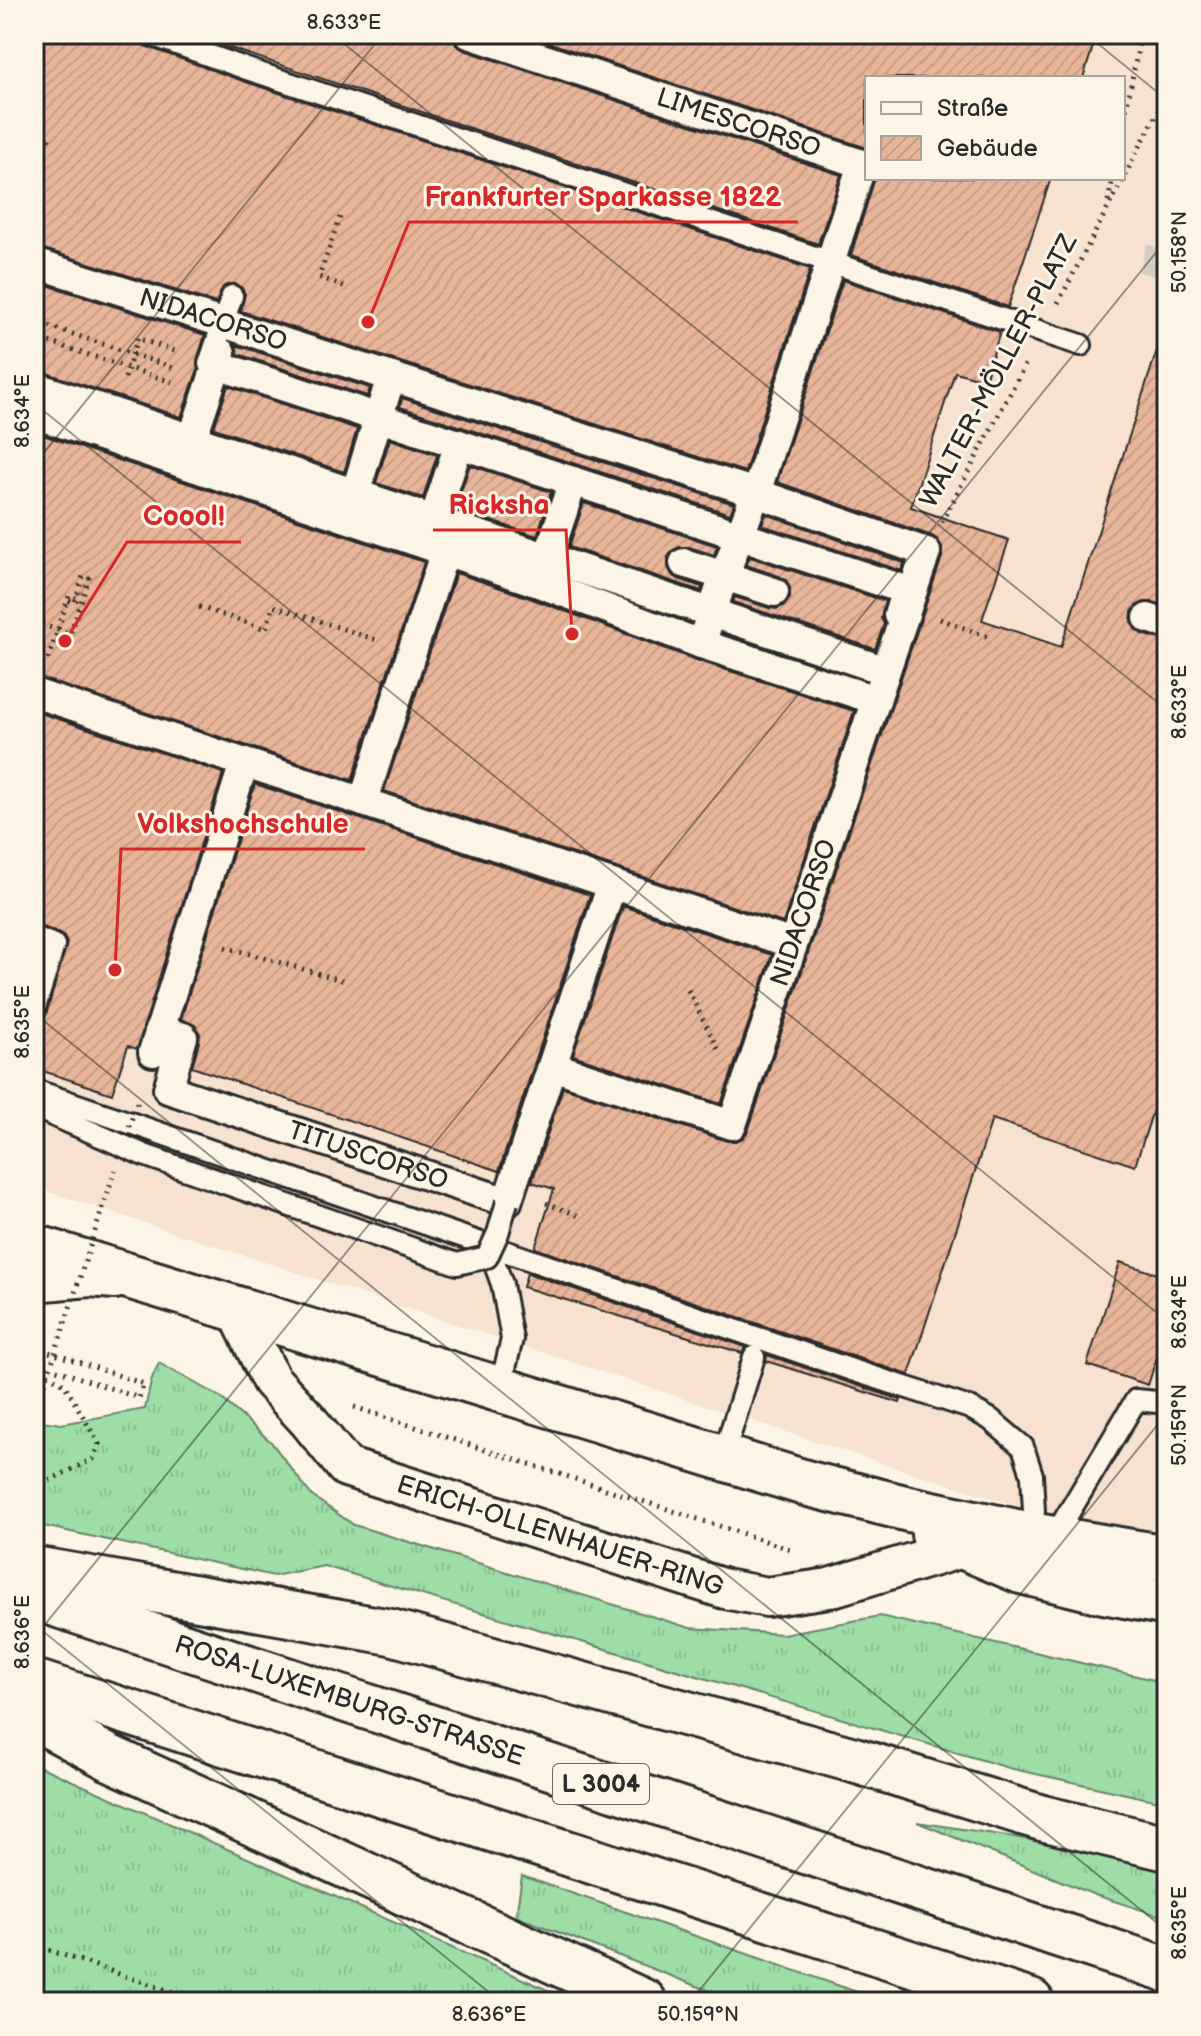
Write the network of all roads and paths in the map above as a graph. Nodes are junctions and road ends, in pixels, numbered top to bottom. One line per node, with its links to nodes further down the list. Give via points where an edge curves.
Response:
1 (149, 34): 20 (lane)
2 (469, 34): 32 (street, LIMESCORSO, via 862,164)
3 (1141, 34): 5 (path)
4 (1167, 95): 8 (path, WALTER-MÖLLER-PLATZ)
5 (1125, 115)
6 (51, 133): 7 (path)
7 (45, 147)
8 (1125, 175)
9 (1113, 180): 11 (path, WALTER-MÖLLER-PLATZ)
10 (1122, 180): 11 (path, WALTER-MÖLLER-PLATZ)
11 (1107, 209): 16 (path, WALTER-MÖLLER-PLATZ)
12 (340, 217): 14 (path, via 319,277)
13 (34, 263): 23 (street, NIDACORSO)
14 (346, 287)
15 (232, 296): 30 (lane)
16 (1055, 308)
17 (34, 321): 22 (path)
18 (140, 332): 26 (path)
19 (34, 337): 24 (path)
20 (1081, 345)
21 (1033, 350): 37 (path, WALTER-MÖLLER-PLATZ)
22 (217, 366): 28 (street); 29 (street, NIDACORSO)
23 (391, 377): 32 (street, NIDACORSO); 33 (street)
24 (178, 384)
25 (34, 386): 28 (street)
26 (120, 392)
27 (34, 414): 33 (street)
28 (192, 439): 34 (street)
29 (459, 444): 31 (street, NIDACORSO); 34 (street)
30 (172, 474)
31 (573, 481): 35 (street, NIDACORSO); 38 (street)
32 (756, 493): 37 (street, NIDACORSO); 40 (street)
33 (348, 519): 36 (street)
34 (434, 519): 38 (street)
35 (784, 550): 46 (street); 49 (street, NIDACORSO, via 906,590)
36 (445, 551): 47 (street); 53 (street)
37 (926, 552): 51 (street, NIDACORSO)
38 (548, 557): 46 (street)
39 (684, 563): 40 (street)
40 (724, 576): 41 (street); 47 (street)
41 (774, 592)
42 (82, 599): 43 (path); 43 (path, via 89,578 83,576 75,603); 45 (path, via 70,634)
43 (67, 600): 50 (path)
44 (199, 607): 48 (path, via 266,629 273,606)
45 (34, 622)
46 (758, 627): 49 (street)
47 (701, 644): 51 (street)
48 (391, 645)
49 (880, 669): 57 (street, NIDACORSO)
50 (35, 695): 52 (street); 57 (street)
51 (876, 700): 57 (street, NIDACORSO)
52 (244, 763): 53 (street); 56 (street, TITUSCORSO)
53 (363, 802): 54 (street)
54 (612, 884): 57 (street); 64 (street)
55 (34, 937): 62 (lane, via 54,945)
56 (189, 937): 60 (path); 70 (street, TITUSCORSO, via 156,1041 183,1037 168,1089)
57 (789, 949): 64 (street, NIDACORSO, via 732,1125)
58 (317, 967): 59 (path)
59 (314, 977)
60 (345, 981)
61 (688, 990): 63 (path)
62 (34, 1011)
63 (723, 1058)
64 (552, 1066): 70 (street)
65 (34, 1090): 86 (lane, via 970,1408 1023,1447)
66 (139, 1097): 68 (path, bridge)
67 (34, 1104): 70 (lane, bridge, via 144,1155 457,1264 487,1257); 80 (lane, via 178,1136 454,1225 478,1242 502,1284 512,1339)
68 (129, 1127)
69 (119, 1157): 78 (path, bridge)
70 (507, 1202)
71 (34, 1247): 72 (main road)
72 (141, 1281): 73 (street, via 89,1277); 74 (main road)
73 (34, 1282)
74 (236, 1308): 80 (main road); 87 (street, ERICH-OLLENHAUER-RING, via 271,1380 346,1467 361,1472 725,1589 767,1597 829,1588)
75 (34, 1347): 78 (path, via 144,1384 139,1398)
76 (754, 1357): 83 (lane)
77 (34, 1365): 84 (path, via 64,1384 99,1444 93,1459 42,1484)
78 (51, 1368): 79 (path, bridge, via 43,1390)
79 (34, 1387)
80 (500, 1389): 83 (main road)
81 (342, 1403): 88 (path)
82 (1167, 1403): 86 (lane, via 1136,1400)
83 (723, 1457): 85 (main road)
84 (34, 1481)
85 (809, 1484): 86 (main road); 87 (main road)
86 (1042, 1537): 89 (main road)
87 (965, 1547): 92 (main road, via 1021,1571)
88 (804, 1553)
89 (1167, 1558)
90 (34, 1569): 95 (main road, via 391,1632 854,1760 1042,1818)
91 (34, 1597): 97 (main road, ROSA-LUXEMBURG-STRASSE / L 3004)
92 (1167, 1603)
93 (34, 1682): 100 (main road)
94 (34, 1717): 99 (main road, via 110,1758)
95 (1167, 1848)
96 (34, 1945): 98 (path)
97 (1167, 1970)
98 (202, 2002)
99 (644, 2002)
100 (1031, 2002)

